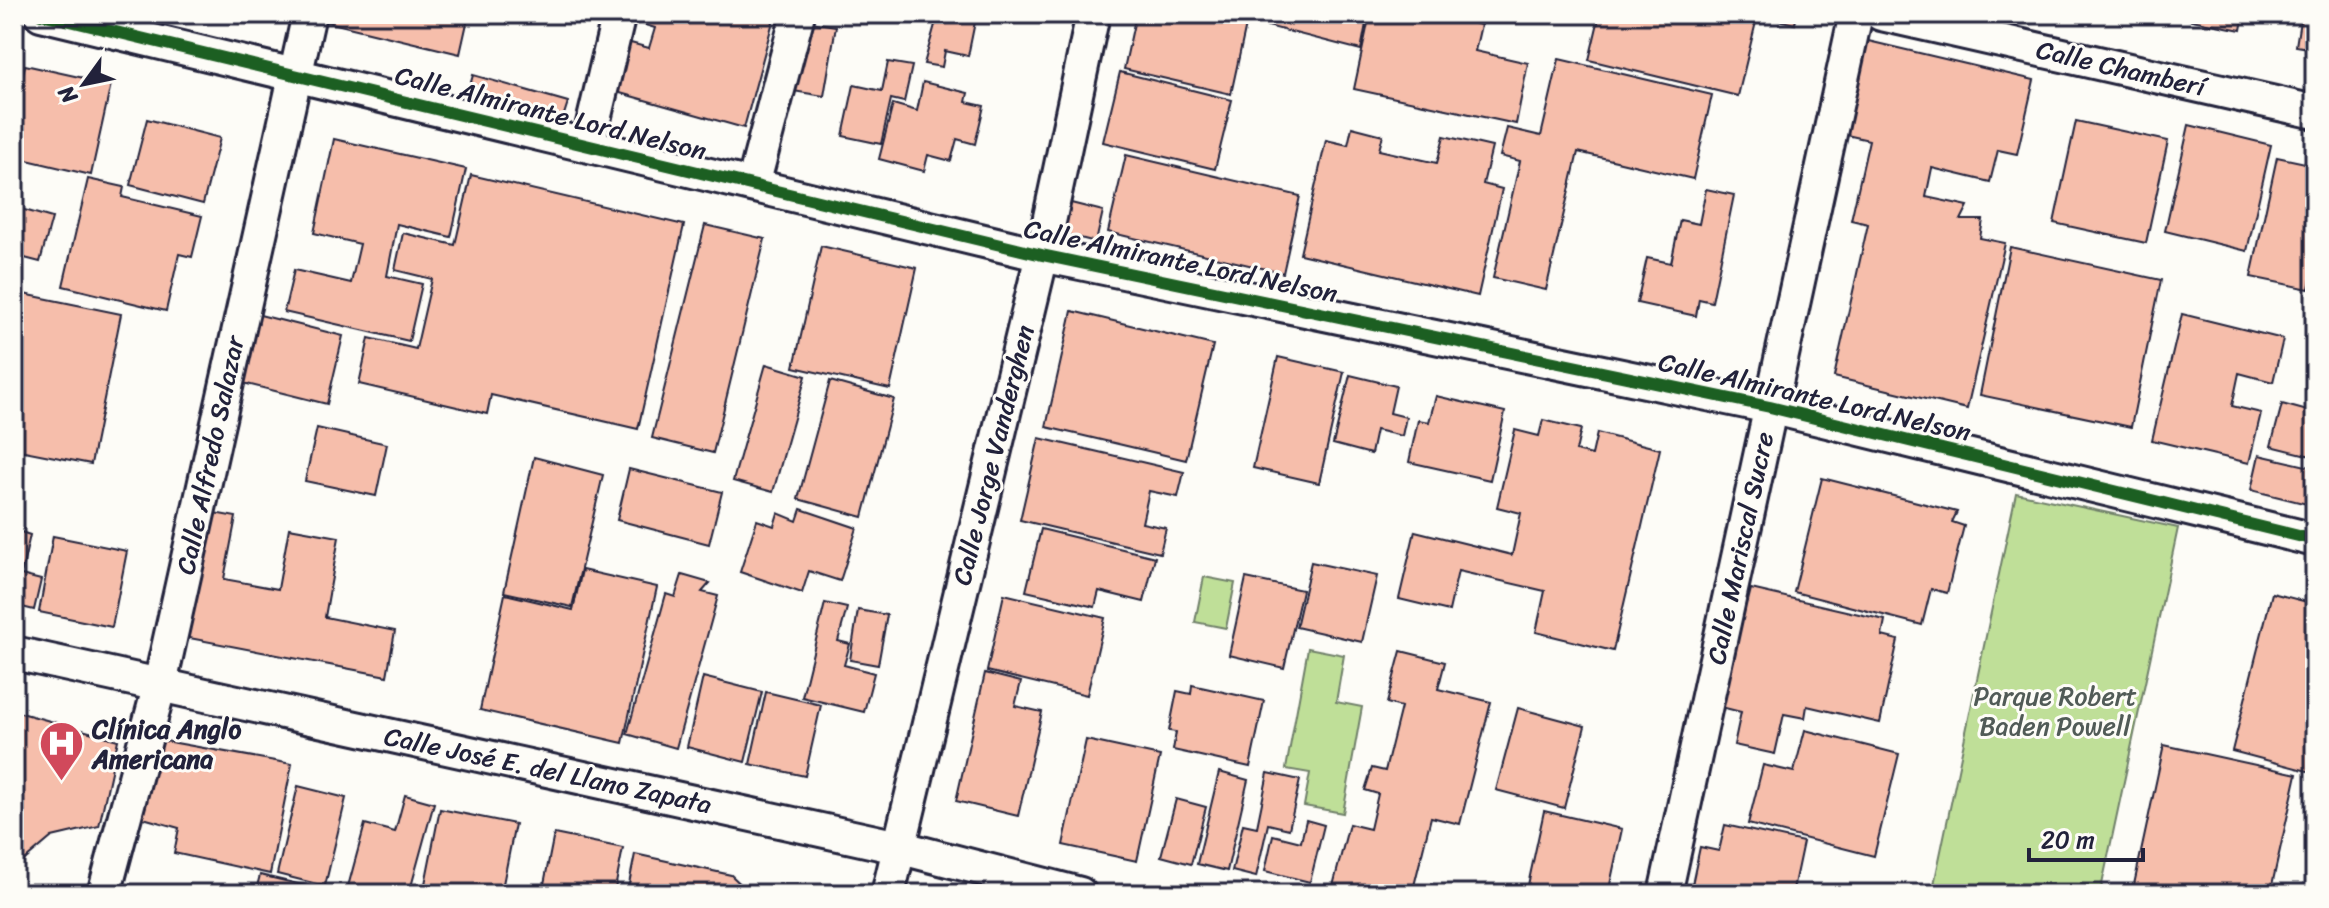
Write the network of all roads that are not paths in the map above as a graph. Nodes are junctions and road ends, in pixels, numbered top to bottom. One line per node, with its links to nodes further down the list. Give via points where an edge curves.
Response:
1 (17, 14): 9 (lane)
2 (41, 14): 10 (street, Calle Almirante Lord Nelson)
3 (309, 14): 10 (street, Calle Alfredo Salazar)
4 (619, 14): 12 (street)
5 (798, 14): 13 (street)
6 (1093, 14): 14 (street, Calle Jorge Vanderghen)
7 (1856, 14): 15 (street, Calle Mariscal Sucre)
8 (1881, 14): 11 (street, Calle Chamberí)
9 (14, 27)
10 (295, 73): 12 (street, Calle Almirante Lord Nelson); 18 (street, Calle Alfredo Salazar)
11 (2315, 112)
12 (588, 145): 13 (street, Calle Almirante Lord Nelson)
13 (753, 185): 14 (street, Calle Almirante Lord Nelson)
14 (1042, 255): 15 (street, Calle Almirante Lord Nelson); 19 (street, Calle Jorge Vanderghen)
15 (1770, 407): 16 (street, Calle Almirante Lord Nelson); 23 (street, Calle Mariscal Sucre)
16 (2315, 540)
17 (14, 653): 18 (street, Calle José E. del Llano Zapata)
18 (160, 684): 19 (street, Calle José E. del Llano Zapata); 20 (street, Calle Alfredo Salazar)
19 (898, 847): 21 (street, Calle Jorge Vanderghen); 22 (street, Calle José E. del Llano Zapata)
20 (104, 894)
21 (888, 894)
22 (1080, 894)
23 (1665, 894)

